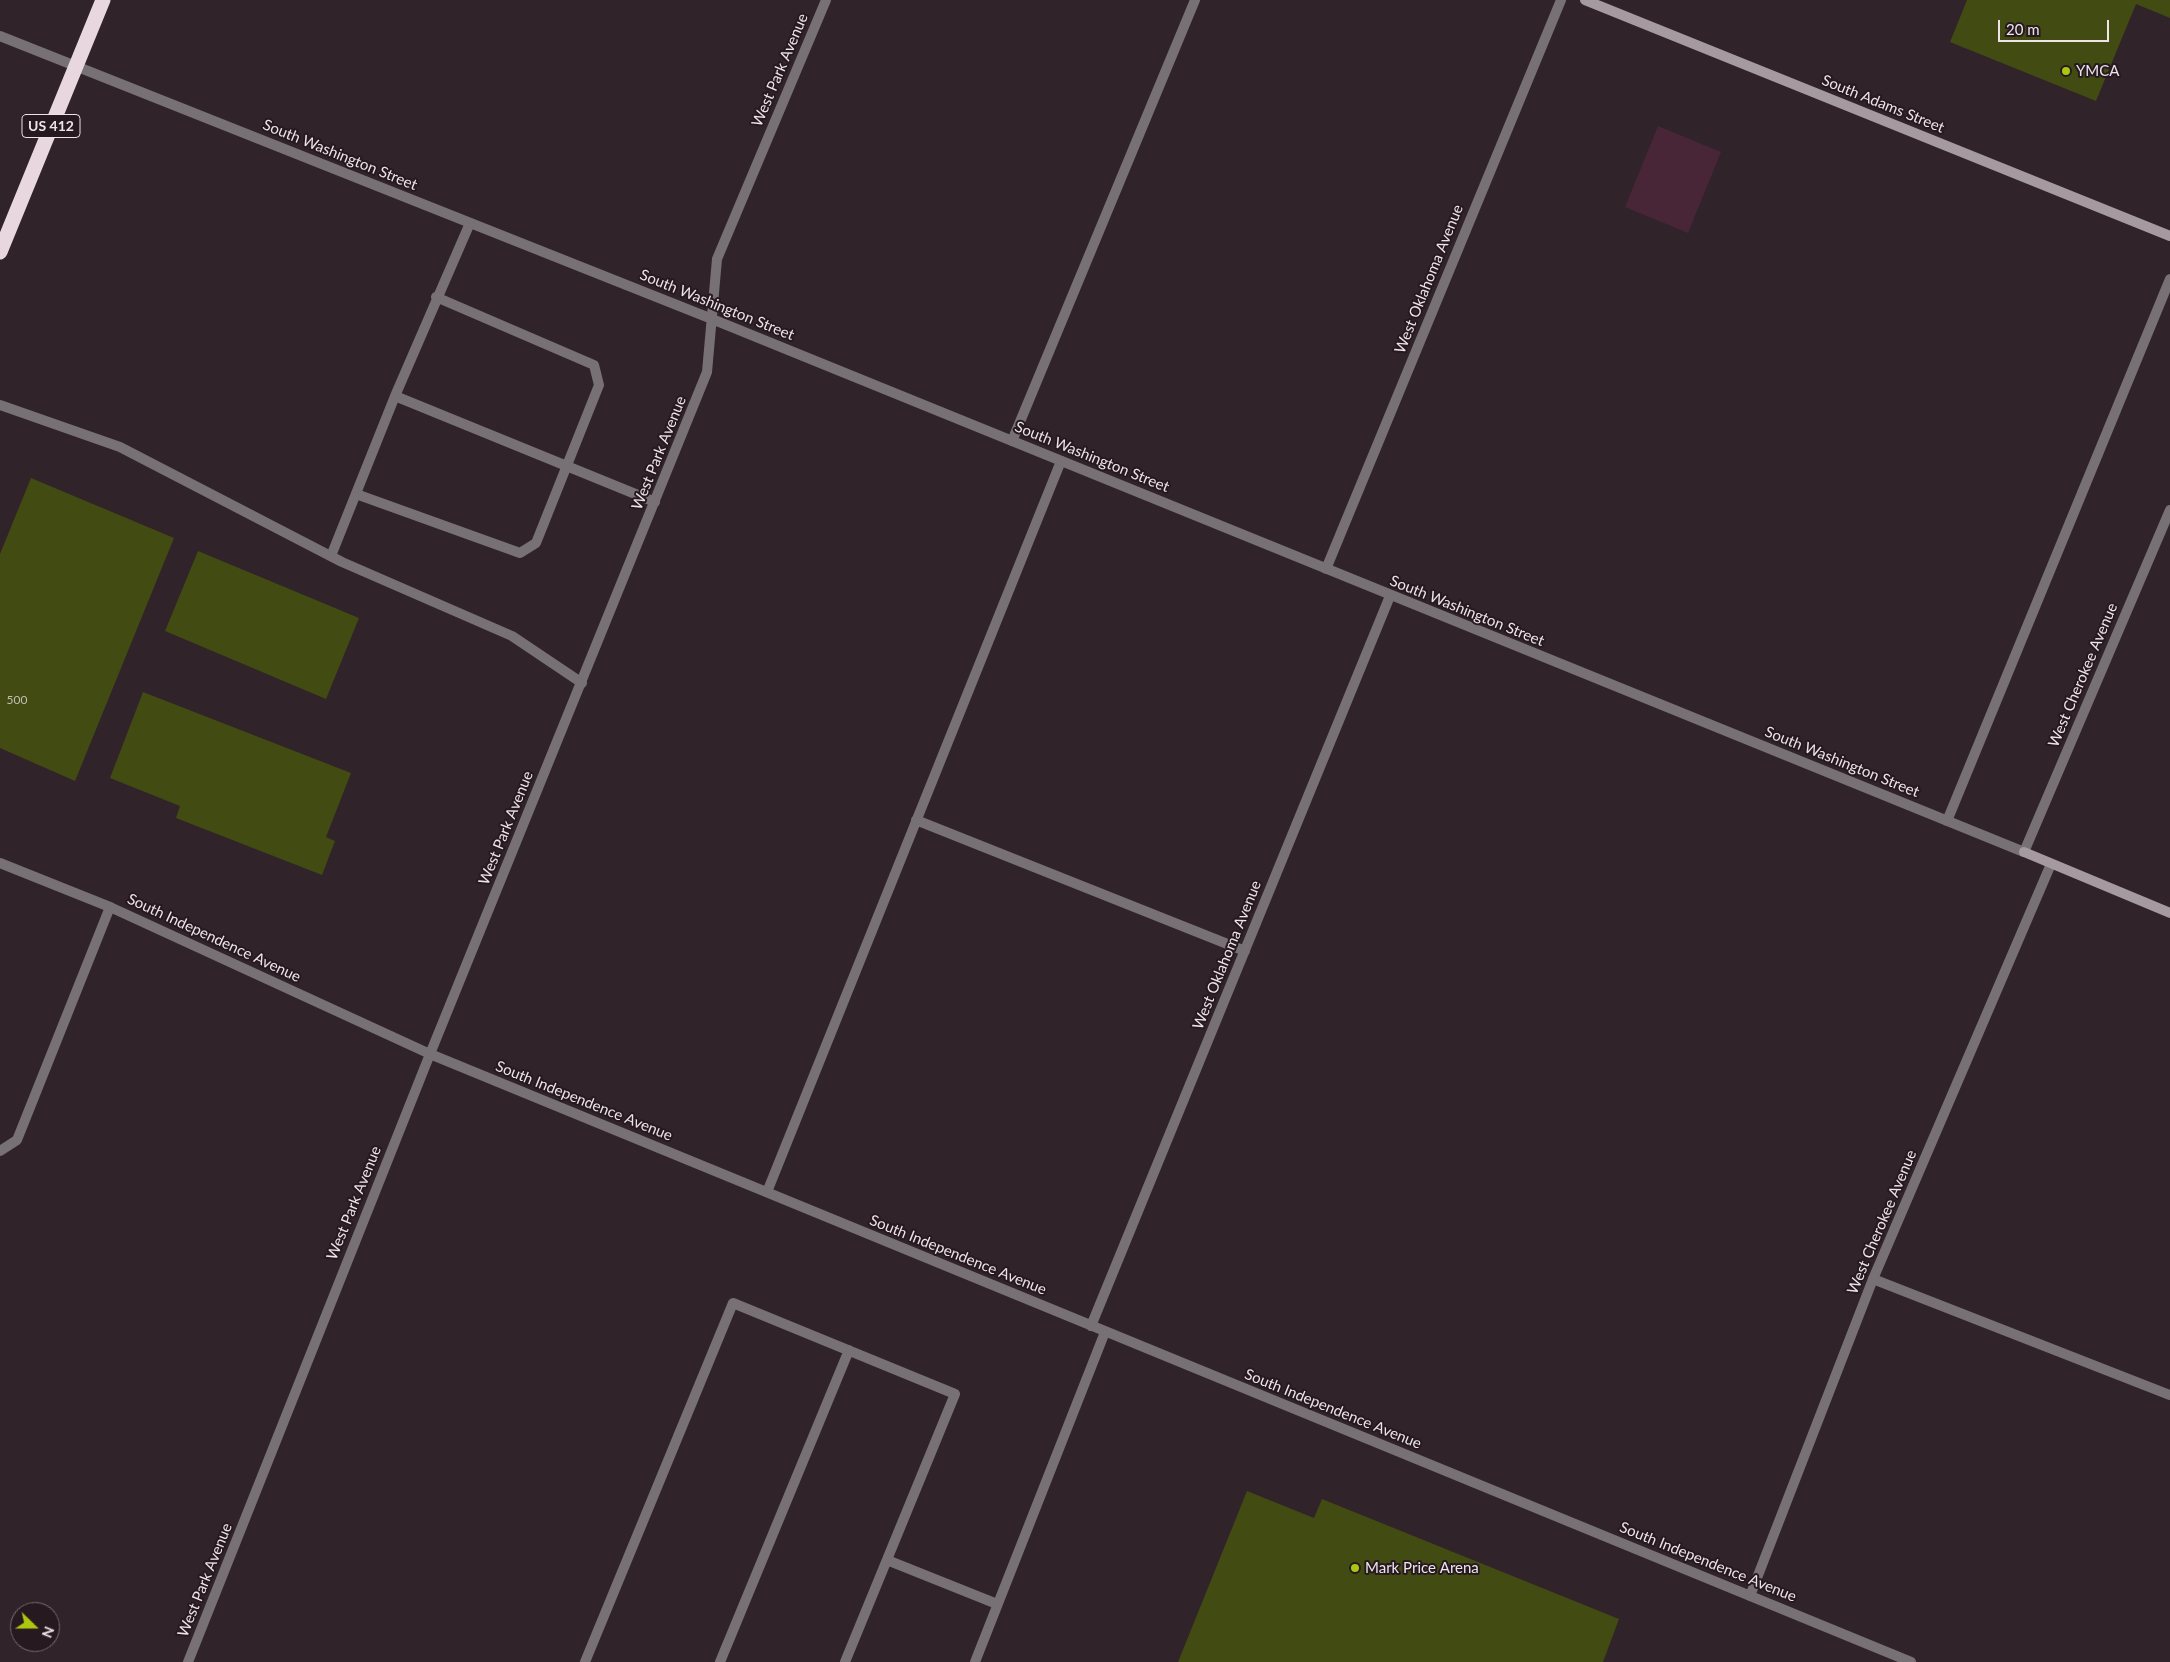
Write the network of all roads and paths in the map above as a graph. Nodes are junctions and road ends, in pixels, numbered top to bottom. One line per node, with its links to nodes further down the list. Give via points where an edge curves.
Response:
1 (102, 0): 7 (highway, US 412)
2 (826, 0): 13 (street, West Park Avenue, via 717,259)
3 (1195, 0): 16 (street)
4 (1560, 0): 23 (street, West Oklahoma Avenue)
5 (1585, 0): 9 (street, South Adams Street)
6 (0, 36): 7 (street, South Washington Street)
7 (75, 67): 8 (street, South Washington Street); 10 (highway, US 412)
8 (470, 223): 12 (street); 13 (street, South Washington Street)
9 (2170, 236)
10 (0, 252)
11 (2170, 279): 27 (street)
12 (436, 298): 14 (street); 18 (street, via 594,365 598,385)
13 (712, 319): 16 (street, South Washington Street); 20 (street, West Park Avenue, via 707,372)
14 (395, 396): 18 (street); 19 (street)
15 (0, 405): 22 (street, via 120,447)
16 (1012, 441): 17 (street, South Washington Street)
17 (1061, 461): 23 (street, South Washington Street); 26 (street)
18 (566, 466): 19 (street, via 536,543 520,553); 20 (street)
19 (356, 494): 22 (street)
20 (655, 502): 25 (street, West Park Avenue)
21 (2170, 510): 28 (street, West Cherokee Avenue)
22 (331, 556): 25 (street, via 512,636)
23 (1326, 569): 24 (street, South Washington Street)
24 (1390, 596): 27 (street, South Washington Street); 33 (street, West Oklahoma Avenue)
25 (582, 683): 34 (street, West Park Avenue)
26 (916, 820): 33 (street); 36 (street)
27 (1947, 821): 28 (street, South Washington Street)
28 (2024, 852): 30 (street, South Washington Street)
29 (0, 864): 31 (street, South Independence Avenue)
30 (2051, 864): 32 (street, South Washington Street); 37 (street, West Cherokee Avenue)
31 (110, 907): 34 (street, South Independence Avenue); 35 (street, via 17,1140)
32 (2170, 913)
33 (1245, 951): 38 (street, West Oklahoma Avenue)
34 (430, 1054): 36 (street, South Independence Avenue); 45 (street, West Park Avenue)
35 (0, 1151)
36 (767, 1192): 38 (street, South Independence Avenue)
37 (1873, 1279): 41 (street); 43 (street, West Cherokee Avenue)
38 (1091, 1326): 39 (street, South Independence Avenue)
39 (1105, 1332): 43 (street, South Independence Avenue); 44 (street)
40 (849, 1350): 42 (street, via 955,1394); 46 (street, via 733,1303); 47 (street)
41 (2170, 1395)
42 (887, 1560): 44 (street); 48 (street)
43 (1750, 1596): 50 (street, South Independence Avenue)
44 (997, 1604): 49 (street)
45 (188, 1662)
46 (585, 1662)
47 (720, 1662)
48 (845, 1662)
49 (974, 1662)
50 (1911, 1662)

